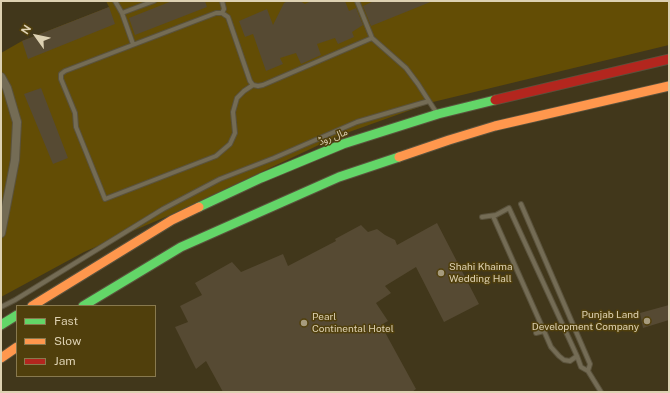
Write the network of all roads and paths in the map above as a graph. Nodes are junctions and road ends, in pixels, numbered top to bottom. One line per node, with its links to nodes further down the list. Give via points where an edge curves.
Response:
1 (115, 1): 5 (lane)
2 (154, 1): 5 (lane)
3 (222, 1): 6 (lane)
4 (357, 1): 7 (lane)
5 (122, 13): 8 (lane)
6 (222, 13): 8 (lane); 11 (lane, via 228,17)
7 (372, 38): 11 (lane, via 263,85); 13 (lane, via 406,68)
8 (133, 44): 11 (lane, via 61,74 75,113 76,127 105,199 216,156 230,144 235,133 233,112 237,98)
9 (669, 58): 14 (main road, مال روڈ)
10 (1, 77): 18 (street, via 17,122 15,160)
11 (253, 85)
12 (669, 86): 20 (main road, via 495,126 338,177 181,246)
13 (429, 101): 14 (lane); 21 (lane, via 357,122 220,179 163,209)
14 (438, 114): 19 (main road, مال روڈ, via 343,144 193,210 172,220)
15 (521, 204): 29 (lane, via 590,364)
16 (493, 216): 17 (lane); 24 (lane); 27 (lane, via 509,208)
17 (482, 217)
18 (1, 233)
19 (34, 305)
20 (85, 305)
21 (1, 307)
22 (16, 316): 23 (main road)
23 (1, 325)
24 (544, 331): 25 (lane); 27 (lane, via 551,347 564,360 570,361)
25 (536, 333)
26 (16, 348): 28 (main road)
27 (577, 356): 29 (lane, via 581,367)
28 (1, 358)
29 (588, 371): 30 (lane)
30 (601, 392)

